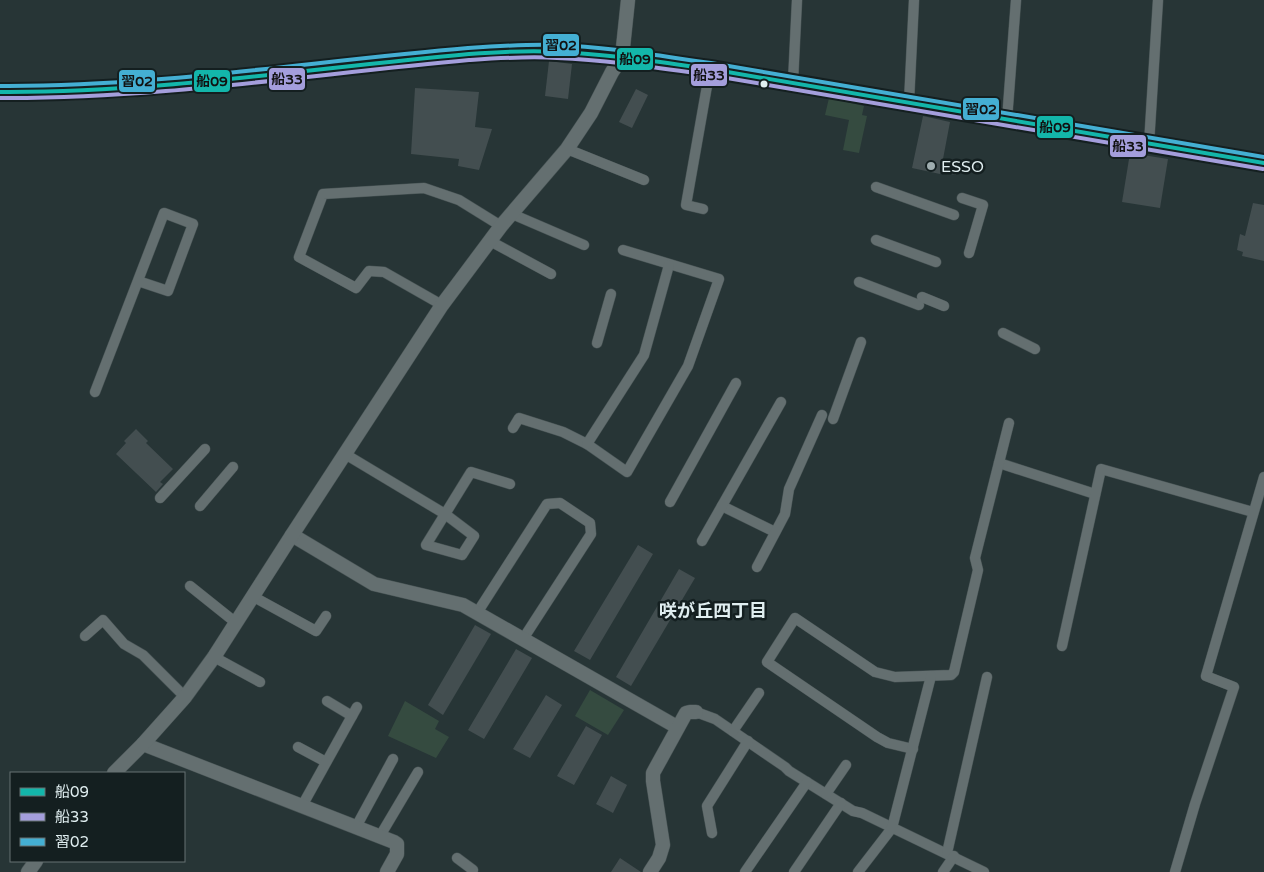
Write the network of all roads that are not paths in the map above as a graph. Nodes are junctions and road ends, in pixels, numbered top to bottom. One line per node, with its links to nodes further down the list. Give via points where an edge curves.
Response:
1 (628, 0): 6 (street)
2 (797, 0): 8 (street)
3 (914, 0): 10 (street)
4 (1016, 0): 11 (street)
5 (1158, 0): 12 (street)
6 (622, 57): 7 (main road); 9 (main road, via 505,52 147,87 69,93); 13 (street)
7 (710, 69): 8 (main road); 18 (street, via 686,205)
8 (793, 82): 10 (main road)
9 (0, 92)
10 (909, 102): 11 (main road)
11 (1007, 120): 12 (main road)
12 (1149, 144): 14 (main road)
13 (567, 149): 15 (street); 19 (street)
14 (1264, 164)
15 (644, 180)
16 (876, 188): 20 (street)
17 (962, 198): 26 (street, via 983,205)
18 (703, 209)
19 (512, 214): 21 (street); 24 (street)
20 (954, 215)
21 (501, 226): 23 (street); 33 (street, via 459,200 424,188 323,194 299,257 356,288 369,271 384,272)
22 (876, 240): 27 (street)
23 (490, 241): 29 (street); 33 (street)
24 (584, 245)
25 (623, 250): 28 (street)
26 (969, 253)
27 (936, 262)
28 (669, 265): 46 (street, via 644,355); 46 (street, via 719,279 688,366 627,472)
29 (551, 274)
30 (138, 281): 30 (street, via 168,291 193,224 164,214); 40 (street)
31 (859, 282): 34 (street)
32 (612, 294): 37 (street)
33 (442, 305): 48 (street)
34 (944, 306)
35 (1003, 332): 38 (street)
36 (861, 342): 43 (street)
37 (597, 343)
38 (1036, 349)
39 (736, 384): 55 (street)
40 (95, 392)
41 (781, 402): 57 (street)
42 (822, 415): 60 (street, via 790,489 786,514)
43 (833, 419)
44 (1008, 423): 49 (street)
45 (513, 428): 46 (street, via 518,418 562,432)
46 (586, 444)
47 (205, 449): 54 (street)
48 (345, 454): 59 (street); 61 (street)
49 (998, 463): 53 (street); 73 (street, via 975,558 978,570 954,672 952,675)
50 (233, 467): 56 (street)
51 (1264, 476): 58 (street)
52 (510, 484): 59 (street, via 471,472)
53 (1095, 494): 58 (street, via 1101,470); 71 (street)
54 (160, 498)
55 (670, 502)
56 (200, 506)
57 (722, 506): 60 (street); 62 (street)
58 (1253, 512): 110 (street, via 1206,676 1234,687)
59 (444, 514): 59 (street, via 474,536 462,555 426,546)
60 (775, 532): 63 (street)
61 (292, 535): 65 (street); 66 (street, via 374,584 463,605)
62 (702, 541)
63 (757, 566)
64 (190, 586): 68 (street)
65 (252, 596): 67 (street, via 316,631); 68 (street)
66 (478, 613): 70 (street); 70 (street, via 547,504 560,503 590,523 591,534)
67 (326, 616)
68 (235, 622): 72 (street)
69 (85, 636): 77 (street, via 103,620 124,644 143,655)
70 (523, 640): 80 (street)
71 (1062, 646)
72 (214, 657): 75 (street); 77 (street)
73 (931, 676): 85 (street); 85 (street, via 895,677 875,672 795,618 767,662 888,743)
74 (987, 677): 99 (street)
75 (260, 682)
76 (759, 693): 81 (street)
77 (184, 696): 83 (street)
78 (327, 702): 87 (street, via 354,711)
79 (696, 712): 80 (street, via 686,713); 81 (street)
80 (677, 727): 104 (street, via 653,774 663,845)
81 (733, 731): 82 (street)
82 (748, 741): 91 (street); 97 (street, via 707,806)
83 (143, 744): 89 (street); 94 (street)
84 (298, 747): 87 (street)
85 (913, 749): 96 (street)
86 (393, 759): 95 (street)
87 (326, 762): 94 (street)
88 (846, 765): 92 (street)
89 (115, 772)
90 (418, 772): 98 (street)
91 (807, 782): 92 (street); 105 (street)
92 (826, 794): 93 (street)
93 (841, 803): 96 (street); 106 (street)
94 (302, 806): 95 (street)
95 (356, 827): 98 (street)
96 (892, 828): 99 (street); 101 (street)
97 (712, 833)
98 (380, 836): 103 (street, via 397,844 397,854)
99 (950, 855): 108 (street); 109 (street)
100 (457, 858): 102 (street)
101 (861, 869): 107 (street)
102 (473, 870)
103 (388, 872)
104 (650, 872)
105 (745, 872)
106 (794, 872)
107 (873, 872)
108 (943, 872)
109 (984, 872)
110 (1175, 872)

